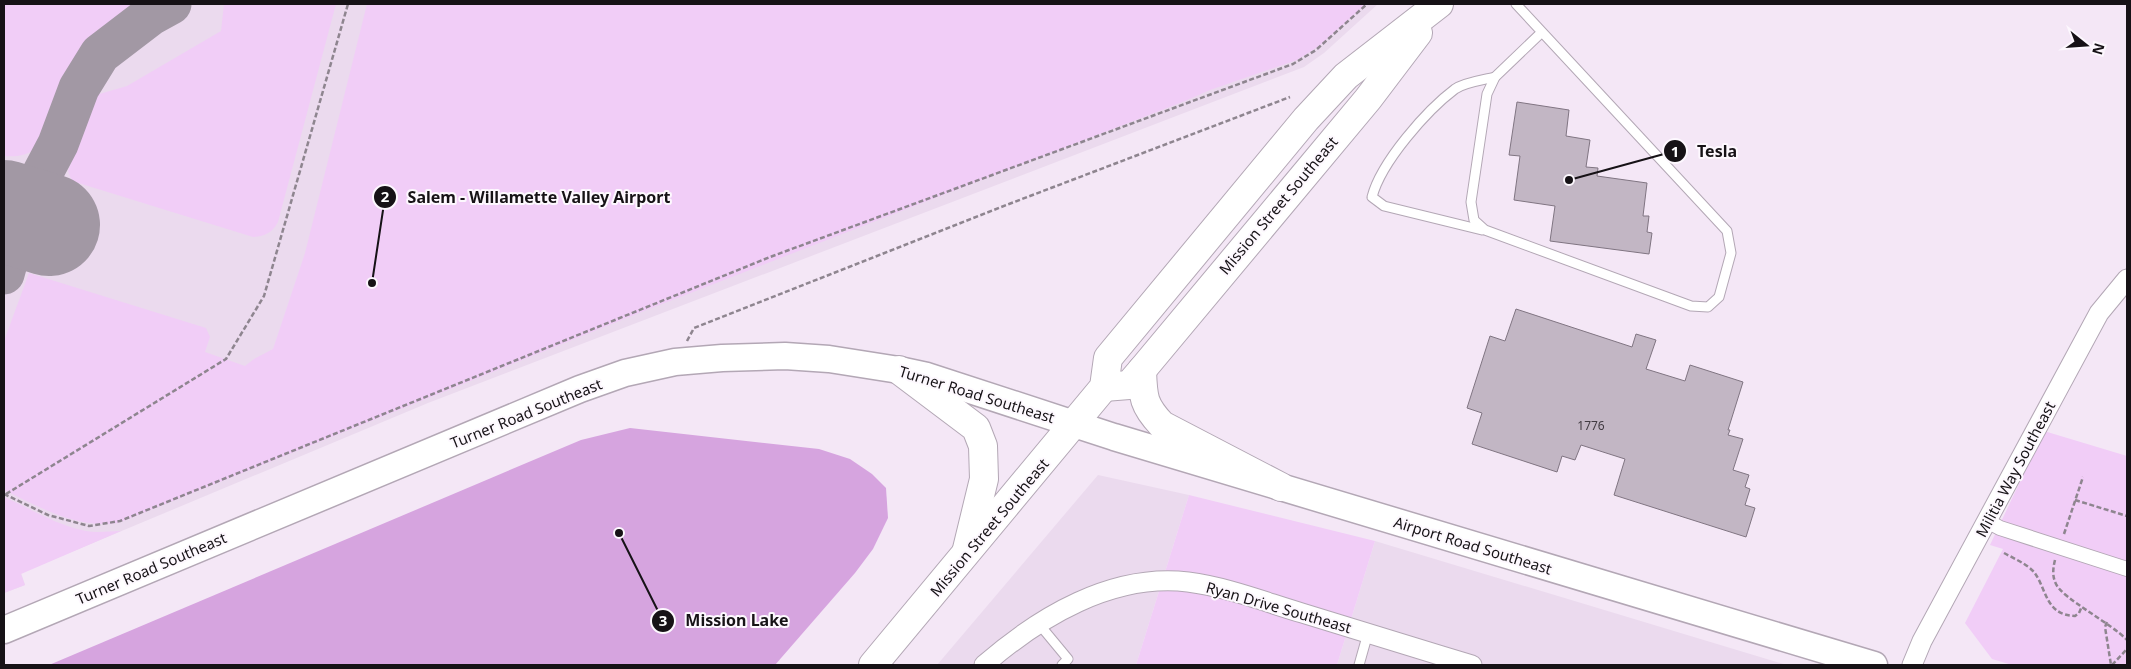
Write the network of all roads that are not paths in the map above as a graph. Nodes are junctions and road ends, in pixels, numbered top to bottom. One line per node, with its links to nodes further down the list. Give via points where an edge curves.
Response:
1 (1439, 4): 8 (highway, Mission Street Southeast, via 1368,98); 9 (highway, Mission Street Southeast, via 1346,76 1306,119 1108,358)
2 (1516, 4): 3 (lane)
3 (1542, 32): 4 (lane); 5 (lane, via 1727,231 1731,253 1720,297 1708,307 1691,306)
4 (1495, 77): 5 (lane, via 1487,94 1471,202 1474,220); 5 (lane, via 1457,88 1408,134 1375,186 1372,197 1384,206)
5 (1485, 230)
6 (2127, 279): 12 (street, Militia Way Southeast, via 2099,314)
7 (900, 370): 10 (main road, Turner Road Southeast); 13 (highway, via 976,428 982,446 984,479); 16 (main road, Turner Road Southeast, via 785,356 675,362 625,373)
8 (1142, 370): 9 (highway, Mission Street Southeast, via 1129,384); 11 (highway, via 1144,401 1149,412 1162,425)
9 (1104, 387): 10 (highway, Mission Street Southeast)
10 (1073, 423): 11 (main road, Airport Road Southeast); 13 (highway, Mission Street Southeast)
11 (1281, 487): 23 (main road, Airport Road Southeast)
12 (1987, 521): 14 (street); 24 (street, Militia Way Southeast)
13 (965, 555): 19 (highway, Mission Street Southeast)
14 (2127, 569)
15 (1040, 624): 17 (street, Ryan Drive Southeast, via 1084,599 1128,586 1168,581 1222,589); 18 (lane); 20 (street, Ryan Drive Southeast, via 1022,634)
16 (4, 630)
17 (1368, 633): 21 (lane); 22 (street, Ryan Drive Southeast)
18 (1068, 663)
19 (873, 665)
20 (984, 665)
21 (1359, 665)
22 (1472, 665)
23 (1874, 665)
24 (1912, 665)

